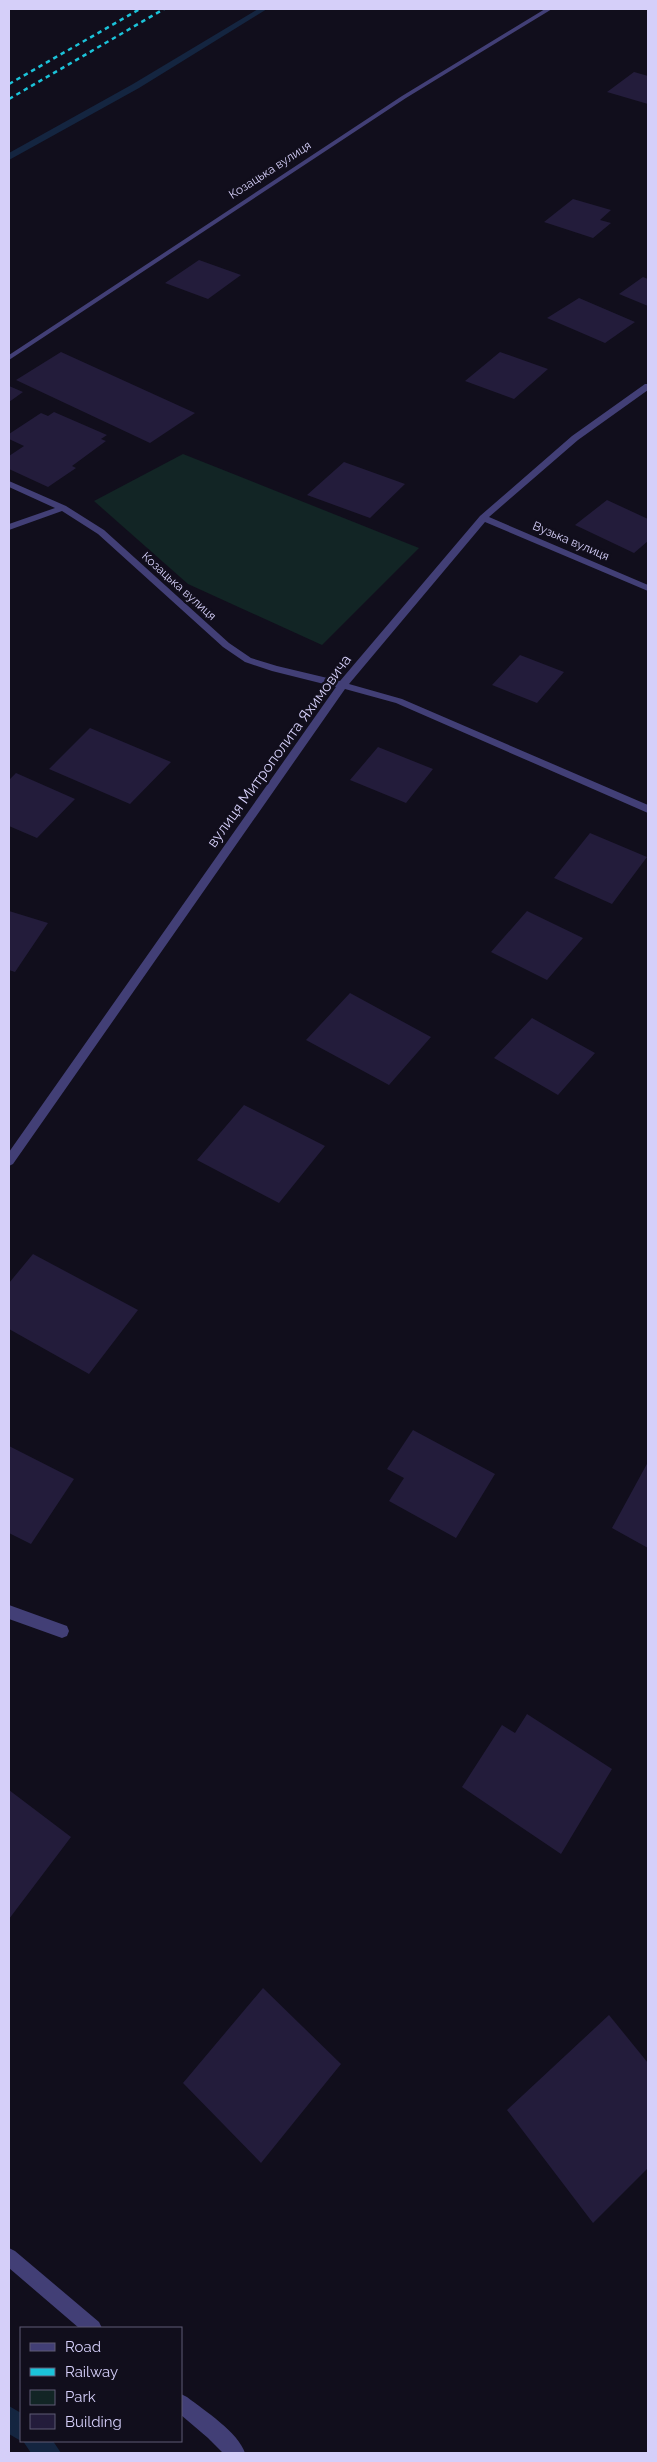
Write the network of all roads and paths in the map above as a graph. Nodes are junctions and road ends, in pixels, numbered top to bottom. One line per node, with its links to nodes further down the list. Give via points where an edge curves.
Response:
1 (549, 9): 2 (street, Козацька вулиця, via 404,97)
2 (9, 358)
3 (648, 386): 6 (street, вулиця Митрополита Яхимовича, via 575,438)
4 (9, 484): 5 (street, Козацька вулиця)
5 (62, 508): 7 (street); 9 (street, Козацька вулиця, via 101,532 226,645 248,660)
6 (483, 518): 8 (street, Вузька вулиця); 9 (street, вулиця Митрополита Яхимовича)
7 (9, 527)
8 (648, 588)
9 (342, 686): 10 (street, Козацька вулиця, via 399,701); 11 (street, вулиця Митрополита Яхимовича)
10 (648, 809)
11 (9, 1161)
12 (9, 1612): 13 (street)
13 (62, 1631)
14 (9, 2257): 15 (street)
15 (92, 2327)
16 (182, 2404): 17 (street)
17 (236, 2453)

